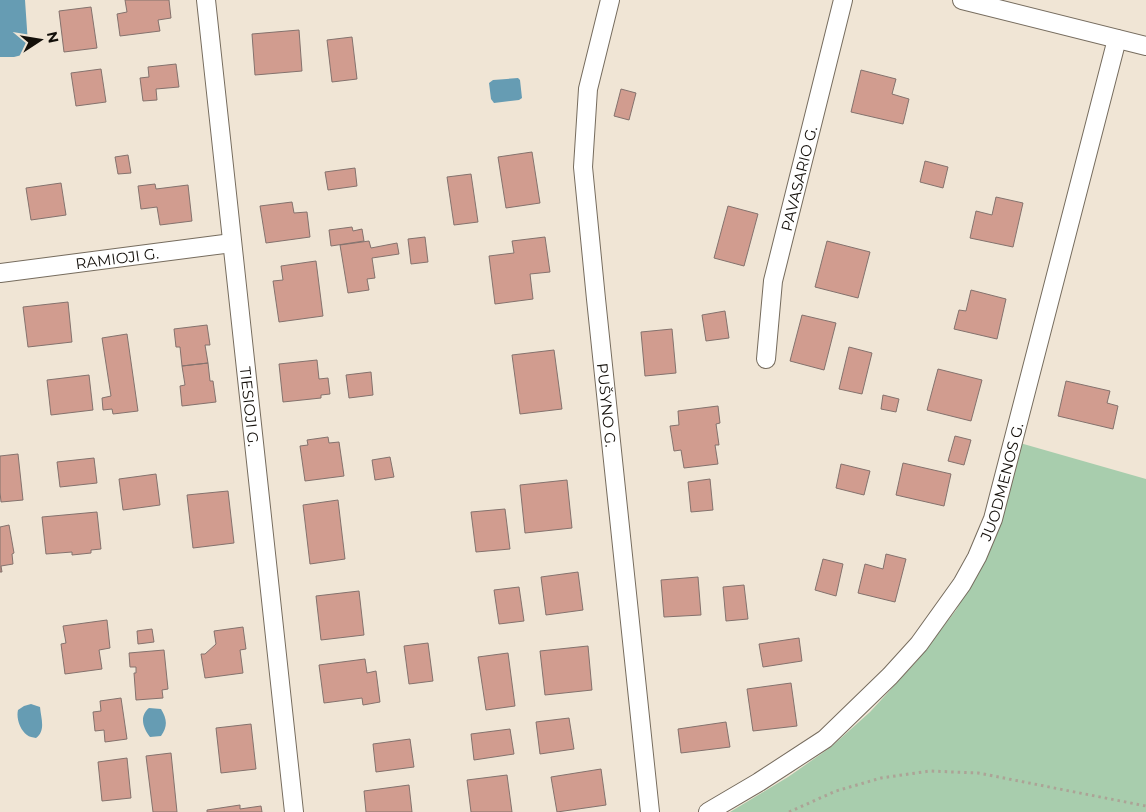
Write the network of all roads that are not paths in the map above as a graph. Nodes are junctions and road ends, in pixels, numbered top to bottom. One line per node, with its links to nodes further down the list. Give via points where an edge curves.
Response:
1 (206, 0): 7 (street, TIESIOJI G.)
2 (610, 0): 11 (street, PUŠYNO G., via 588,89 583,167)
3 (843, 0): 9 (street, PAVASARIO G., via 773,281)
4 (962, 0): 5 (street)
5 (1117, 39): 6 (street); 12 (street, JUODMENOS G., via 993,519 977,557 919,644 825,739)
6 (1146, 46)
7 (232, 243): 8 (street, RAMIOJI G.); 10 (street, TIESIOJI G.)
8 (0, 273)
9 (766, 358)
10 (294, 812)
11 (650, 812)
12 (708, 812)

